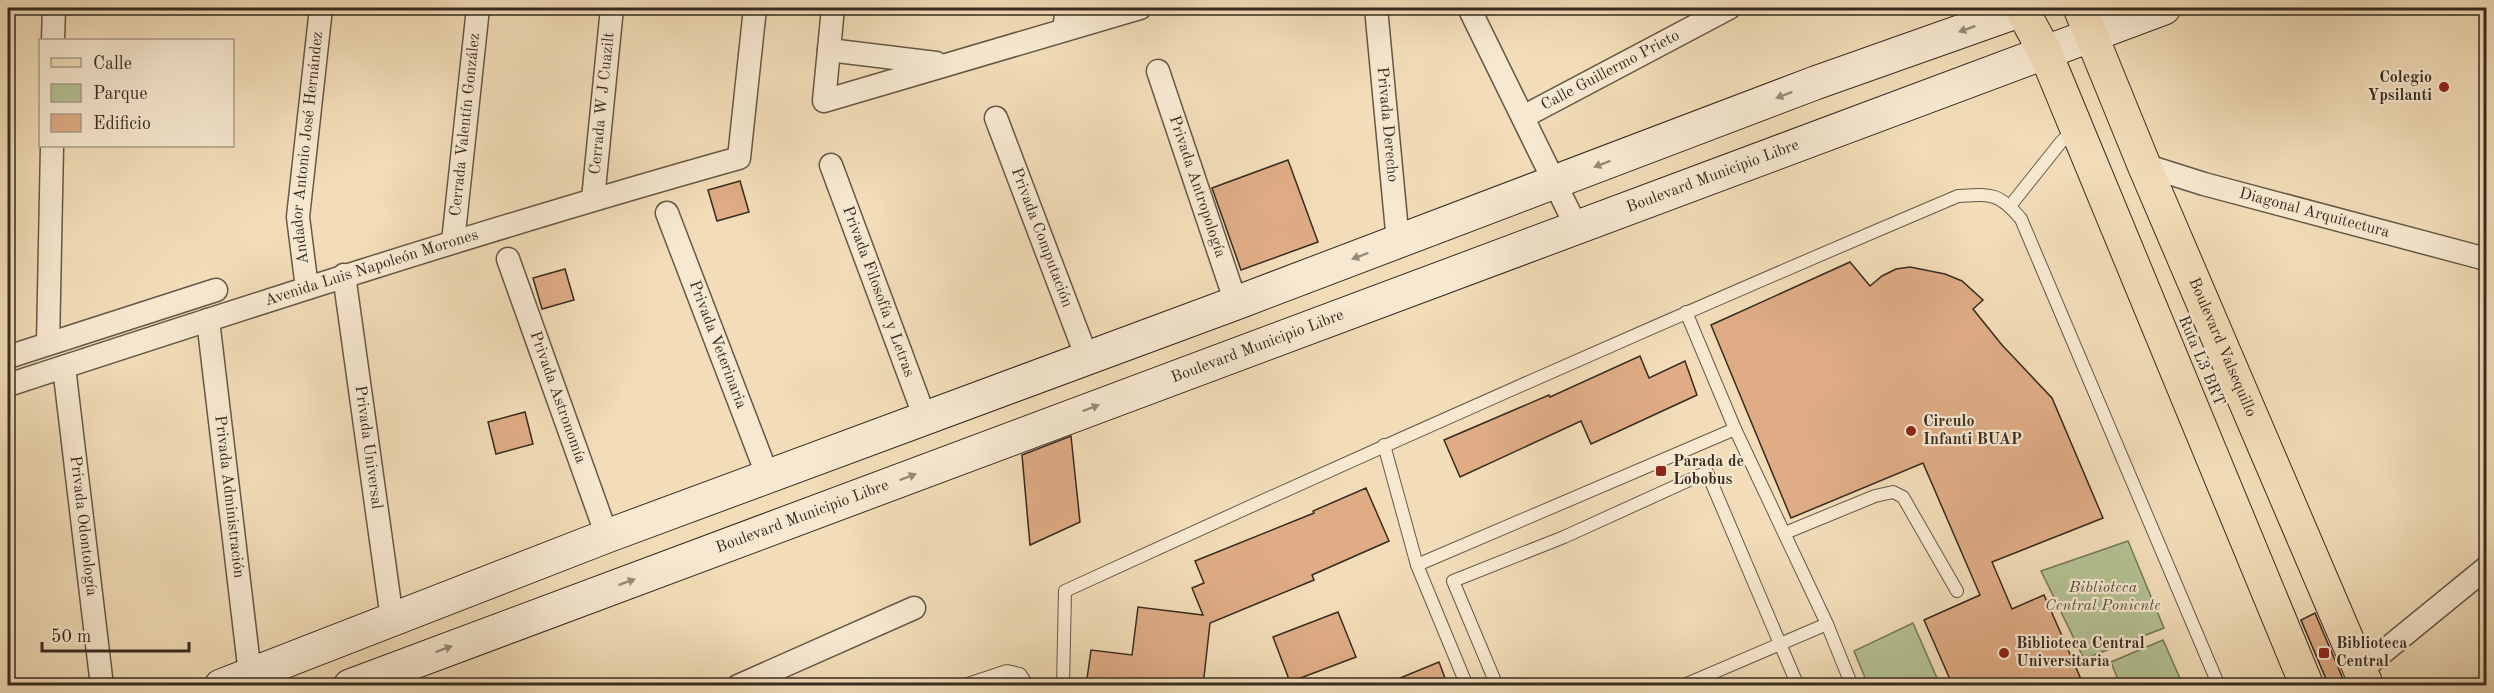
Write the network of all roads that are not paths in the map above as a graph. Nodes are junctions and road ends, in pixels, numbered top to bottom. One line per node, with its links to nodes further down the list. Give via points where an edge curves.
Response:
1 (54, 8): 16 (street)
2 (321, 8): 36 (street, Andador Antonio José Hernández, via 298,217)
3 (477, 8): 31 (street, Cerrada Valentín González)
4 (612, 8): 27 (street, Cerrada W J Cuazilt)
5 (755, 8): 27 (street, Avenida Luis Napoleón Morones, via 739,158)
6 (833, 8): 17 (street)
7 (1140, 8): 14 (street)
8 (1377, 8): 32 (street, Privada Derecho)
9 (1469, 8): 20 (street)
10 (1729, 8): 20 (street, Calle Guillermo Prieto)
11 (2026, 8): 15 (main road, Boulevard Valsequillo); 26 (main road, one-way to 26)
12 (2068, 8): 15 (lane)
13 (2164, 8): 15 (main road, Boulevard Municipio Libre)
14 (1065, 19): 18 (street)
15 (2071, 36): 22 (main road, Boulevard Valsequillo); 25 (main road, Boulevard Valsequillo); 30 (main road, Boulevard Municipio Libre); 61 (lane); 76 (lane, Ruta L3 BRT, via 2158,302)
16 (53, 39)
17 (829, 50): 18 (street); 18 (street, via 824,101)
18 (947, 64)
19 (1158, 71): 38 (street, Privada Antropología)
20 (1523, 117): 26 (street)
21 (996, 118): 43 (street, Privada Computación)
22 (2077, 128): 28 (lane, via 2061,141); 75 (main road, Boulevard Valsequillo)
23 (51, 147): 41 (street)
24 (831, 165): 46 (street, Privada Filosofía y Letras)
25 (2144, 165): 34 (street, Diagonal Arquitectura); 61 (main road, Boulevard Valsequillo)
26 (1556, 182): 30 (street); 32 (main road)
27 (593, 199): 31 (street, Avenida Luis Napoleón Morones)
28 (2010, 206): 39 (lane, via 1989,194 1958,196); 74 (lane, via 2021,219)
29 (667, 213): 49 (street, Privada Veterinaria)
30 (1576, 226): 59 (main road, Boulevard Municipio Libre, one-way to 30)
31 (453, 242): 35 (street, Avenida Luis Napoleón Morones)
32 (1398, 242): 38 (main road, one-way to 38)
33 (508, 259): 51 (street, Privada Astronomía)
34 (2487, 259)
35 (344, 275): 36 (street, Avenida Luis Napoleón Morones); 56 (street, Privada Universal)
36 (307, 288): 40 (street, Avenida Luis Napoleón Morones)
37 (216, 290): 41 (street)
38 (1236, 303): 43 (main road)
39 (1686, 312): 47 (lane); 48 (lane)
40 (208, 320): 44 (street, Avenida Luis Napoleón Morones); 60 (street, Privada Administración)
41 (48, 343): 42 (street)
42 (8, 357)
43 (1087, 358): 46 (main road)
44 (64, 366): 45 (street, Avenida Luis Napoleón Morones); 62 (street, Privada Odontología)
45 (8, 385)
46 (925, 418): 49 (main road)
47 (1735, 429): 50 (lane); 52 (lane)
48 (1384, 445): 52 (lane); 68 (lane, via 1065,591)
49 (768, 477): 51 (main road)
50 (1785, 533): 54 (lane, via 1893,492 1903,497); 57 (lane)
51 (607, 536): 56 (main road)
52 (1417, 565): 69 (lane)
53 (2484, 577): 61 (street)
54 (1957, 591)
55 (914, 608): 65 (street)
56 (392, 619): 60 (main road)
57 (1827, 624): 58 (lane); 73 (lane)
58 (1779, 644): 70 (lane, via 1707,472 1564,537 1453,581); 71 (lane); 72 (lane)
59 (409, 673): 64 (main road, Boulevard Municipio Libre)
60 (250, 674): 63 (main road)
61 (2361, 680)
62 (102, 686)
63 (220, 686)
64 (350, 686)
65 (738, 686)
66 (962, 686): 67 (lane, via 1007,671 1020,674)
67 (1028, 686)
68 (1063, 686)
69 (1467, 686)
70 (1497, 686)
71 (1682, 686)
72 (1798, 686)
73 (1852, 686)
74 (2219, 686)
75 (2307, 686)
76 (2320, 686)

